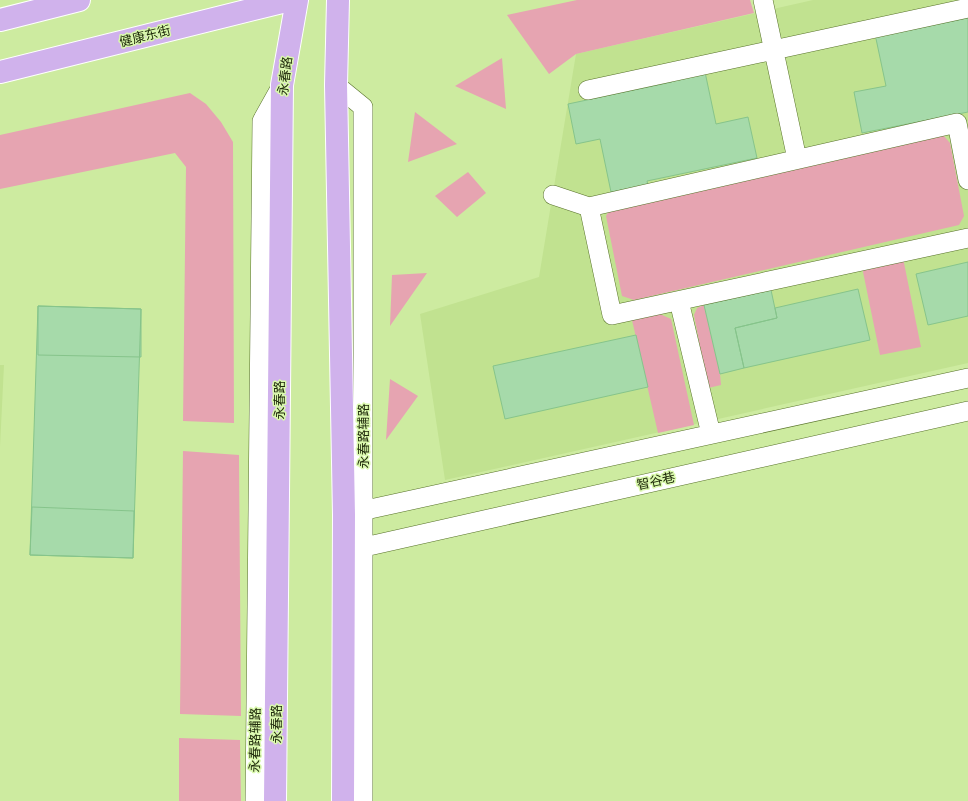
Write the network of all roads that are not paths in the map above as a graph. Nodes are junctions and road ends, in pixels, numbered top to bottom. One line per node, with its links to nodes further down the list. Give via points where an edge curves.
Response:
1 (79, 0): 7 (main road)
2 (290, 0): 9 (main road, 健康东街)
3 (297, 0): 10 (main road, 永春路)
4 (338, 0): 21 (main road, via 336,85)
5 (763, 0): 8 (street)
6 (968, 8): 8 (street)
7 (0, 20)
8 (773, 50): 11 (street); 12 (street)
9 (0, 72)
10 (282, 84): 23 (street, 永春路辅路, via 262,121); 24 (main road, 永春路)
11 (588, 90)
12 (797, 159): 13 (street, via 957,123); 15 (street)
13 (968, 180)
14 (553, 196): 15 (street)
15 (589, 207): 17 (street, via 612,315)
16 (968, 238): 17 (street)
17 (679, 301): 20 (street)
18 (968, 378): 20 (street)
19 (968, 411): 22 (street, 智谷巷)
20 (711, 434): 21 (street)
21 (353, 512): 22 (main road)
22 (353, 549): 25 (main road); 26 (street)
23 (255, 801)
24 (276, 801)
25 (343, 801)
26 (362, 801)

